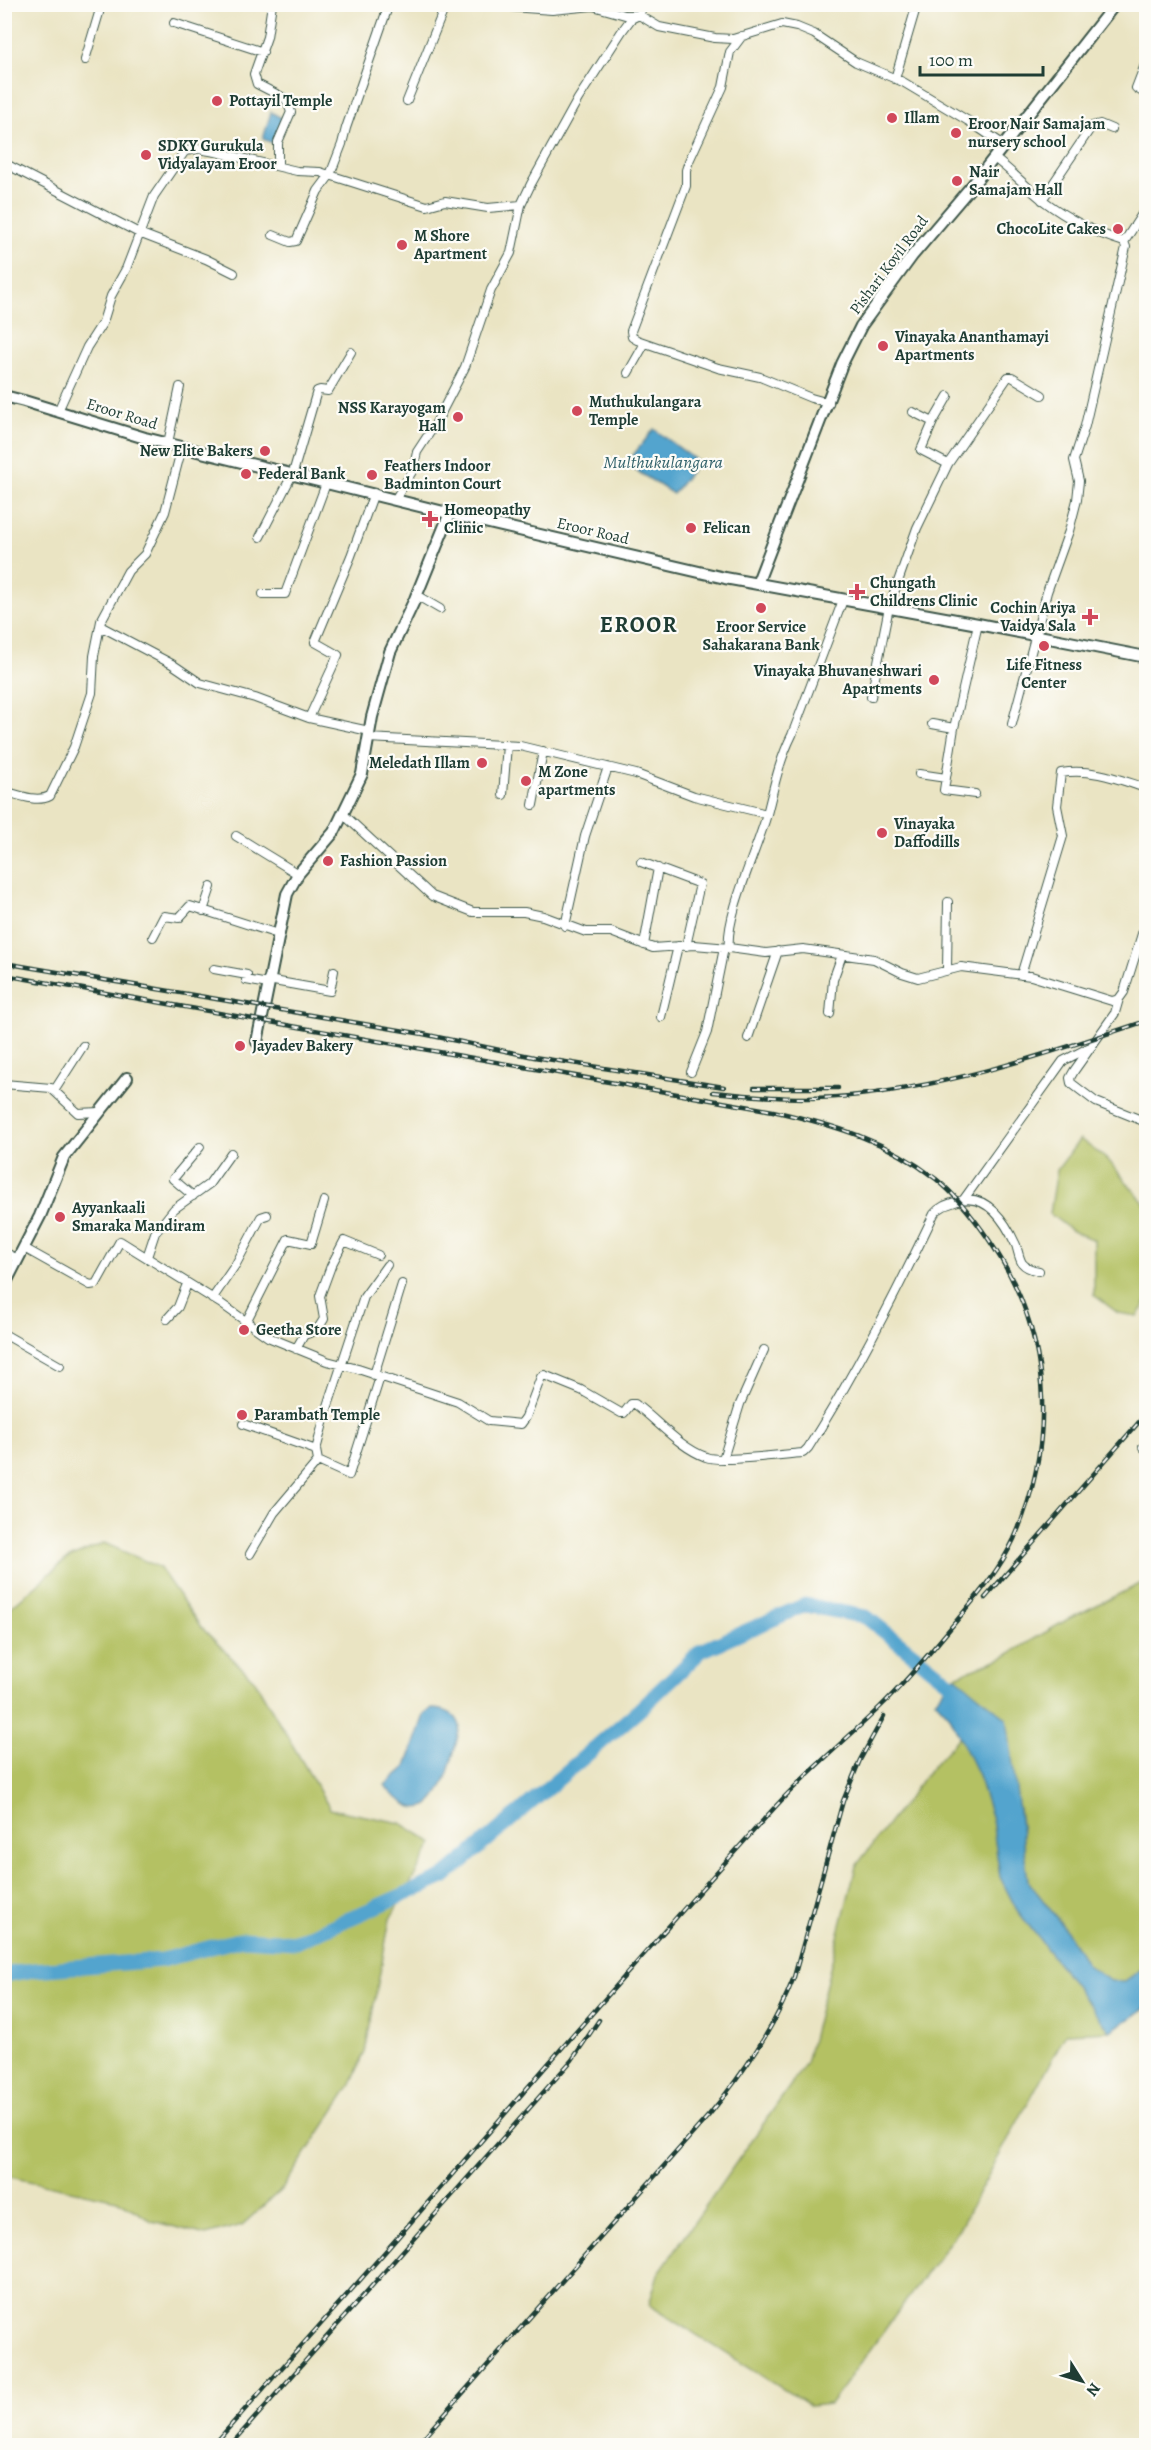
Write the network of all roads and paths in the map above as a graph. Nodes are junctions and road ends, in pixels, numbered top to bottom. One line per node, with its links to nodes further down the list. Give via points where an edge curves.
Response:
1 (100, 4): 13 (street)
2 (272, 4): 12 (street)
3 (389, 4): 23 (street)
4 (446, 4): 17 (street)
5 (509, 4): 9 (street, via 552,10 593,6)
6 (644, 4): 9 (street)
7 (917, 4): 15 (street)
8 (1115, 4): 19 (main road, Pishari Kovil Road)
9 (639, 15): 11 (street, via 659,27 692,35 733,39); 25 (street, via 622,30 578,99)
10 (174, 23): 12 (street)
11 (743, 35): 15 (street, via 782,24 797,27 856,62); 31 (street, via 730,52 723,87 689,161 686,186 631,326 632,337)
12 (263, 52): 22 (street, via 254,74 257,84 286,99 291,111 278,142)
13 (85, 60)
14 (1146, 62): 16 (street, via 1136,88)
15 (895, 79): 19 (street)
16 (1146, 94)
17 (407, 101)
18 (1112, 129): 24 (street, via 1100,124 1092,126)
19 (1004, 145): 20 (main road, Pishari Kovil Road)
20 (994, 158): 24 (street); 38 (main road, Pishari Kovil Road, via 912,256 861,326)
21 (4, 163): 27 (street)
22 (278, 165): 23 (street); 27 (street, via 198,149 185,151 154,196)
23 (330, 174): 25 (street, via 427,206 446,201 488,208); 28 (street, via 318,191 296,241)
24 (1042, 200): 29 (street, via 1084,226)
25 (521, 205): 48 (street, via 511,253 490,290 465,367)
26 (1146, 207): 29 (street)
27 (139, 233): 30 (street); 39 (street, via 103,322)
28 (273, 235)
29 (1124, 242): 59 (street, via 1095,386 1074,460 1079,481 1077,500)
30 (234, 273)
31 (645, 343): 33 (street); 38 (street, via 718,368 760,377)
32 (351, 352): 45 (street, via 328,391 317,391)
33 (628, 373)
34 (180, 387): 42 (street)
35 (1042, 394): 44 (street, via 1008,377)
36 (4, 396): 39 (main road, Eroor Road)
37 (948, 396): 41 (street)
38 (829, 403): 51 (main road, Pishari Kovil Road)
39 (58, 411): 42 (main road, Eroor Road)
40 (913, 412): 41 (street)
41 (933, 422): 44 (street, via 921,450)
42 (168, 443): 43 (main road, Eroor Road)
43 (182, 447): 45 (main road, Eroor Road); 58 (street, via 165,512 145,554 133,563 121,582)
44 (948, 464): 55 (street, via 917,528)
45 (293, 473): 46 (main road, Eroor Road); 50 (street)
46 (327, 481): 47 (main road, Eroor Road); 52 (street, via 285,594)
47 (374, 493): 48 (main road, Eroor Road); 62 (street, via 315,642 338,655)
48 (396, 498): 49 (main road, Eroor Road)
49 (450, 513): 51 (main road, Eroor Road); 53 (main road)
50 (260, 537)
51 (757, 584): 54 (main road, Eroor Road)
52 (263, 594)
53 (416, 595): 56 (street); 66 (main road, via 390,651)
54 (843, 600): 55 (main road, Eroor Road); 78 (street, via 781,756)
55 (889, 608): 57 (main road, Eroor Road); 61 (street)
56 (440, 609)
57 (978, 624): 59 (main road, Eroor Road); 65 (street)
58 (100, 626): 62 (street, via 200,683); 73 (street, via 89,701 74,747 50,796 36,798)
59 (1036, 636): 60 (main road, Eroor Road); 64 (street)
60 (1146, 657)
61 (871, 697)
62 (309, 718): 66 (street)
63 (932, 724): 65 (street)
64 (1012, 724)
65 (954, 728): 71 (street)
66 (369, 735): 67 (street); 77 (main road, via 362,774)
67 (507, 745): 68 (street); 75 (street)
68 (543, 751): 69 (street); 76 (street)
69 (608, 767): 78 (street, via 694,796); 87 (street, via 585,836)
70 (919, 774): 71 (street)
71 (946, 778): 74 (street, via 944,790)
72 (1146, 788): 98 (street, via 1103,774 1077,770 1061,773 1057,806 1063,836)
73 (4, 791)
74 (975, 794)
75 (503, 795)
76 (533, 805)
77 (342, 813): 82 (main road, via 334,832); 87 (street, via 432,896 473,912 524,912)
78 (767, 814): 92 (street)
79 (236, 836): 82 (street)
80 (641, 862): 81 (street)
81 (658, 868): 90 (street); 91 (street, via 700,884)
82 (298, 874): 88 (main road, via 287,894)
83 (211, 887): 85 (street)
84 (948, 902): 96 (street)
85 (203, 911): 88 (street); 89 (street, via 190,906 179,918 164,916)
86 (1146, 921): 100 (street)
87 (565, 926): 90 (street, via 586,932 611,932)
88 (278, 934): 99 (main road)
89 (153, 937)
90 (644, 945): 91 (street)
91 (682, 946): 92 (street); 102 (street)
92 (727, 948): 93 (street); 107 (street, via 707,1032)
93 (778, 951): 94 (street, via 803,949); 103 (street)
94 (842, 955): 96 (street, via 874,959 918,978); 101 (street, via 833,980)
95 (214, 969): 99 (street, via 247,975 246,980)
96 (947, 969): 98 (street, via 961,967)
97 (334, 971): 99 (street, via 330,992)
98 (1021, 975): 100 (street, via 1112,1001)
99 (268, 982): 104 (main road)
100 (1119, 999): 106 (street, via 1115,1013)
101 (830, 1014)
102 (661, 1017)
103 (748, 1038)
104 (257, 1042)
105 (83, 1046): 110 (street)
106 (1092, 1046): 112 (street, via 1070,1078 1071,1083 1096,1102); 116 (street, via 1063,1062)
107 (691, 1072)
108 (127, 1078): 111 (main road)
109 (4, 1084): 110 (street)
110 (54, 1091): 111 (street, via 78,1113)
111 (100, 1112): 119 (main road, via 64,1157)
112 (1146, 1122)
113 (200, 1147): 115 (street, via 173,1179)
114 (231, 1153): 115 (street, via 209,1184)
115 (193, 1196): 122 (street, via 174,1209 154,1233)
116 (964, 1199): 125 (street, via 991,1208 1002,1220 1023,1264); 140 (street, via 940,1207 934,1214 842,1395 808,1448 803,1453)
117 (324, 1201): 131 (street, via 311,1244 288,1239)
118 (267, 1215): 129 (street, via 261,1217)
119 (24, 1248): 122 (street, via 90,1285 100,1279 120,1241); 123 (main road)
120 (4, 1252): 123 (street)
121 (378, 1255): 133 (street, via 344,1241 320,1296 324,1319 317,1329 304,1335)
122 (147, 1257): 126 (street)
123 (18, 1259): 128 (main road)
124 (387, 1265): 135 (street, via 364,1297)
125 (1039, 1270)
126 (187, 1284): 129 (street); 130 (street, via 178,1307)
127 (402, 1284): 137 (street)
128 (4, 1286)
129 (212, 1299): 131 (street)
130 (167, 1318)
131 (246, 1322): 133 (street)
132 (4, 1334): 136 (street)
133 (296, 1349): 135 (street)
134 (764, 1350): 140 (street)
135 (343, 1365): 137 (street); 139 (street)
136 (60, 1366)
137 (377, 1376): 140 (street, via 458,1402 489,1421 521,1424 541,1377 546,1375 621,1413 635,1404 699,1454); 141 (street, via 349,1474)
138 (243, 1424): 139 (street)
139 (316, 1450): 141 (street)
140 (723, 1459)
141 (318, 1461): 142 (street, via 274,1513)
142 (250, 1554)

